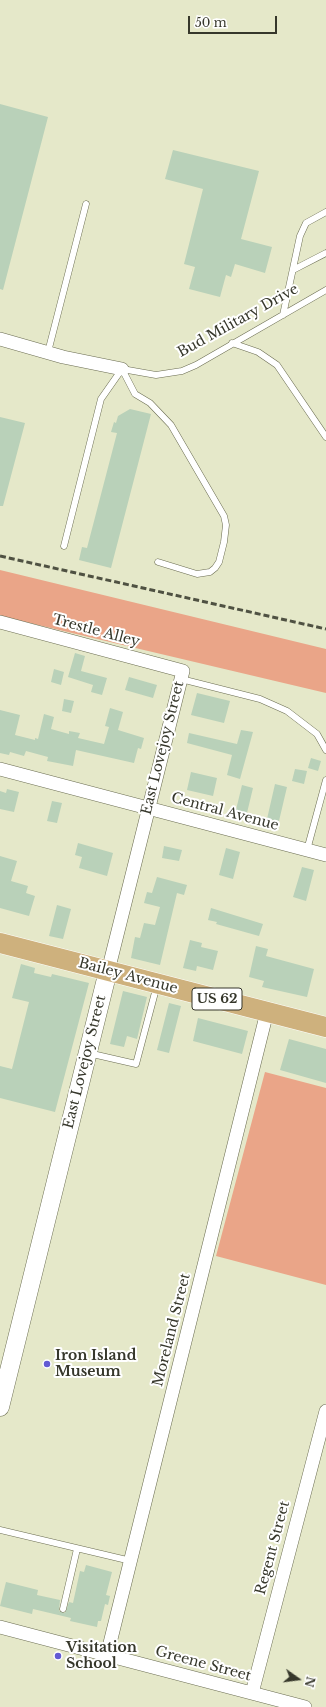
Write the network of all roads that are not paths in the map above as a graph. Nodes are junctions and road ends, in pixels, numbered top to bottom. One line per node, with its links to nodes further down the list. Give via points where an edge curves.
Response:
1 (86, 204): 9 (lane)
2 (326, 212): 4 (lane, via 306,223 300,236)
3 (326, 253): 4 (lane)
4 (293, 270): 6 (lane)
5 (326, 290): 6 (lane, Bud Military Drive)
6 (283, 314): 8 (lane, Bud Military Drive)
7 (0, 339): 9 (street, Bud Military Drive)
8 (232, 343): 10 (lane, Bud Military Drive, via 196,365 169,374 156,375); 11 (lane, via 258,352 277,365)
9 (48, 352): 10 (street, Bud Military Drive)
10 (122, 369): 12 (lane, via 101,399); 13 (lane, via 135,394 150,403 171,425 224,516 226,525 219,562 210,572 197,574)
11 (326, 437)
12 (64, 546)
13 (158, 562)
14 (0, 622): 15 (street, Trestle Alley)
15 (182, 675): 16 (lane, Trestle Alley, via 260,699 287,711 317,734); 19 (street, East Lovejoy Street)
16 (326, 750)
17 (0, 769): 19 (street, Central Avenue)
18 (326, 780): 20 (lane)
19 (147, 808): 20 (street, Central Avenue); 23 (street, East Lovejoy Street)
20 (307, 850): 21 (street, Central Avenue)
21 (326, 855)
22 (0, 943): 23 (main road, Bailey Avenue / US 62)
23 (108, 971): 24 (main road, Bailey Avenue / US 62); 27 (street, East Lovejoy Street)
24 (158, 984): 25 (main road, Bailey Avenue / US 62); 27 (lane, via 136,1064)
25 (267, 1012): 26 (main road, Bailey Avenue / US 62); 32 (street, Moreland Street)
26 (326, 1028)
27 (88, 1053): 28 (street, East Lovejoy Street)
28 (0, 1407)
29 (326, 1411): 36 (street, Regent Street)
30 (0, 1530): 31 (lane)
31 (77, 1549): 32 (lane); 33 (lane)
32 (131, 1561): 35 (street, Moreland Street)
33 (63, 1609)
34 (0, 1626): 35 (street, Greene Street)
35 (107, 1655): 36 (street, Greene Street)
36 (252, 1693): 37 (street, Greene Street)
37 (305, 1707)

